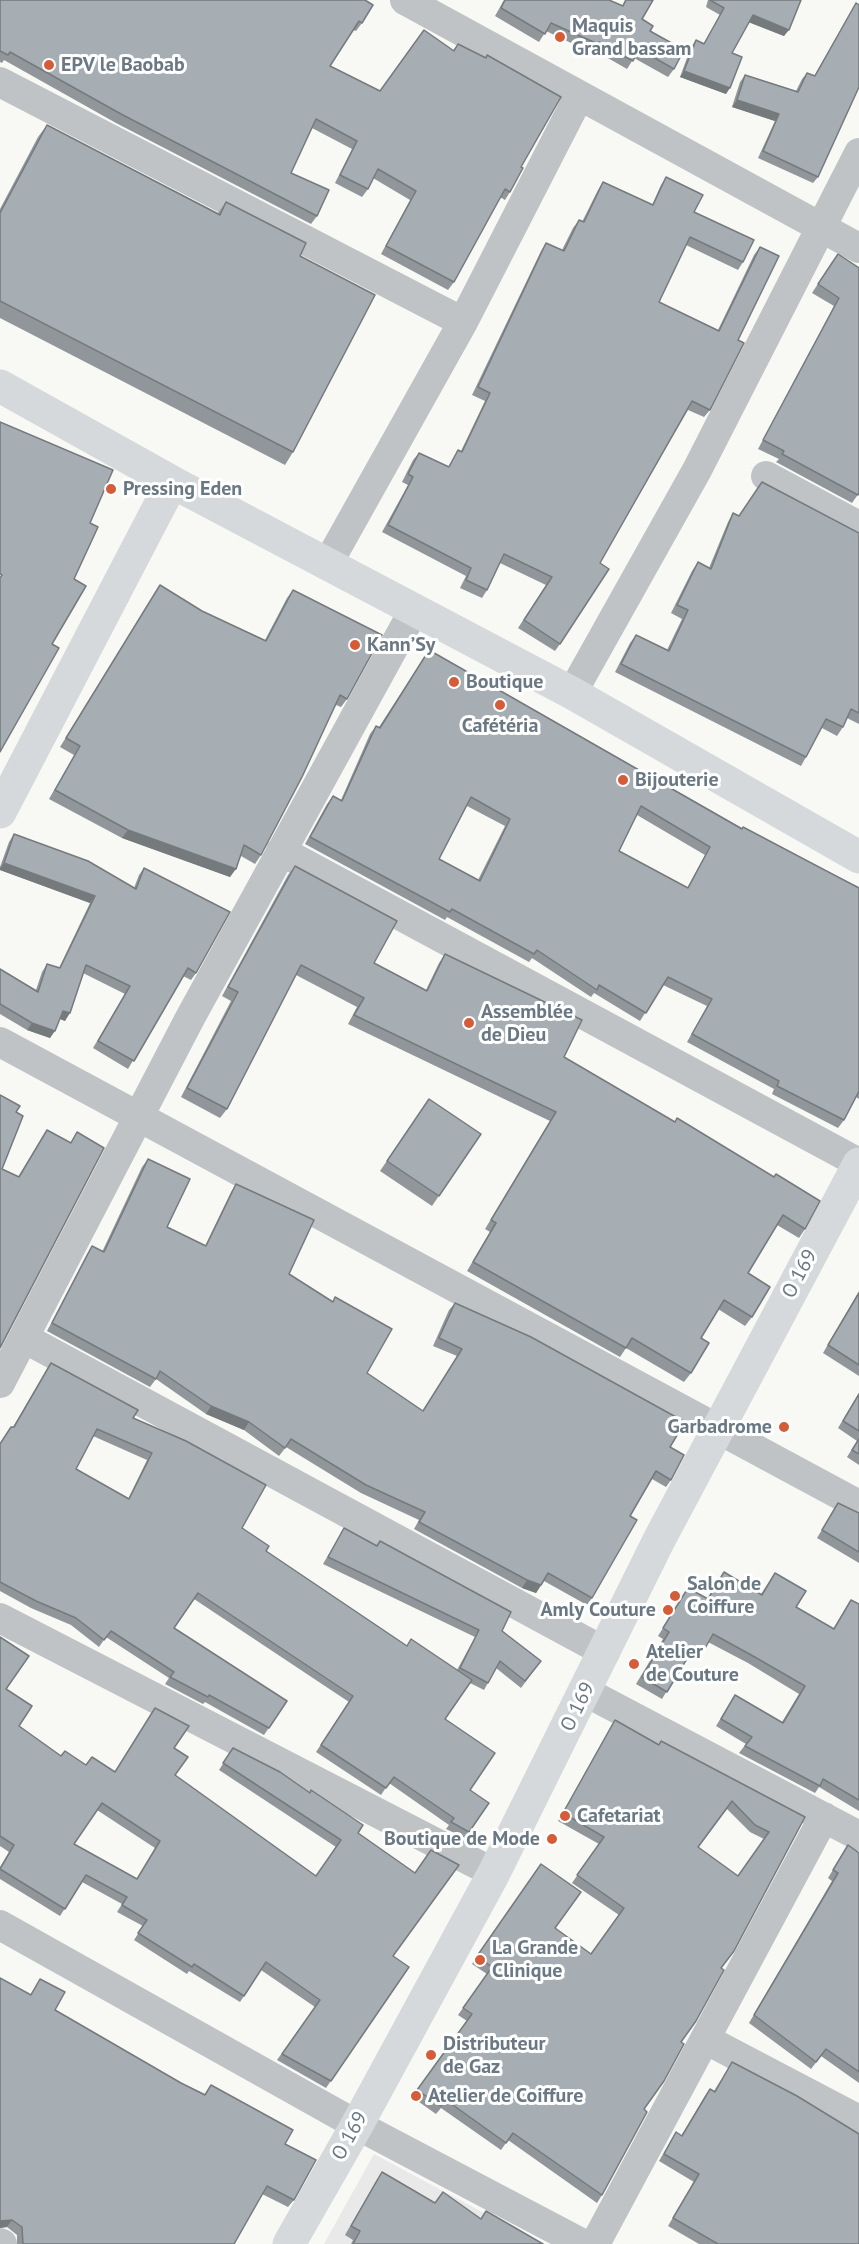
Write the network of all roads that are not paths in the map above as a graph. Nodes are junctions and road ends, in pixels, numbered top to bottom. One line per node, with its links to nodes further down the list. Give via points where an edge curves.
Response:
1 (405, 0): 3 (street)
2 (0, 82): 7 (street)
3 (579, 96): 5 (street); 7 (street)
4 (859, 153): 5 (street)
5 (822, 228): 6 (street); 14 (street, via 698,470)
6 (859, 248)
7 (463, 322): 12 (street)
8 (0, 386): 10 (street)
9 (766, 476): 11 (street)
10 (172, 482): 12 (street); 15 (street)
11 (859, 526)
12 (327, 565): 13 (street)
13 (413, 612): 14 (street); 16 (street)
14 (572, 693): 17 (street)
15 (0, 812)
16 (281, 851): 19 (street); 20 (street)
17 (859, 857)
18 (0, 1042): 19 (street)
19 (138, 1117): 21 (street); 23 (street)
20 (859, 1163): 23 (street, O 169)
21 (24, 1338): 22 (street); 26 (street)
22 (0, 1383)
23 (718, 1427): 24 (street); 26 (street, O 169)
24 (859, 1505)
25 (0, 1618): 30 (street)
26 (605, 1652): 27 (street, O 169)
27 (586, 1692): 28 (street); 30 (street, O 169)
28 (824, 1817): 29 (street); 32 (street)
29 (859, 1836)
30 (494, 1873): 34 (street, O 169)
31 (0, 1925): 34 (street)
32 (705, 2039): 33 (street); 37 (street)
33 (859, 2120)
34 (357, 2125): 35 (street, O 169); 36 (street)
35 (289, 2244)
36 (583, 2244)
37 (595, 2244)

